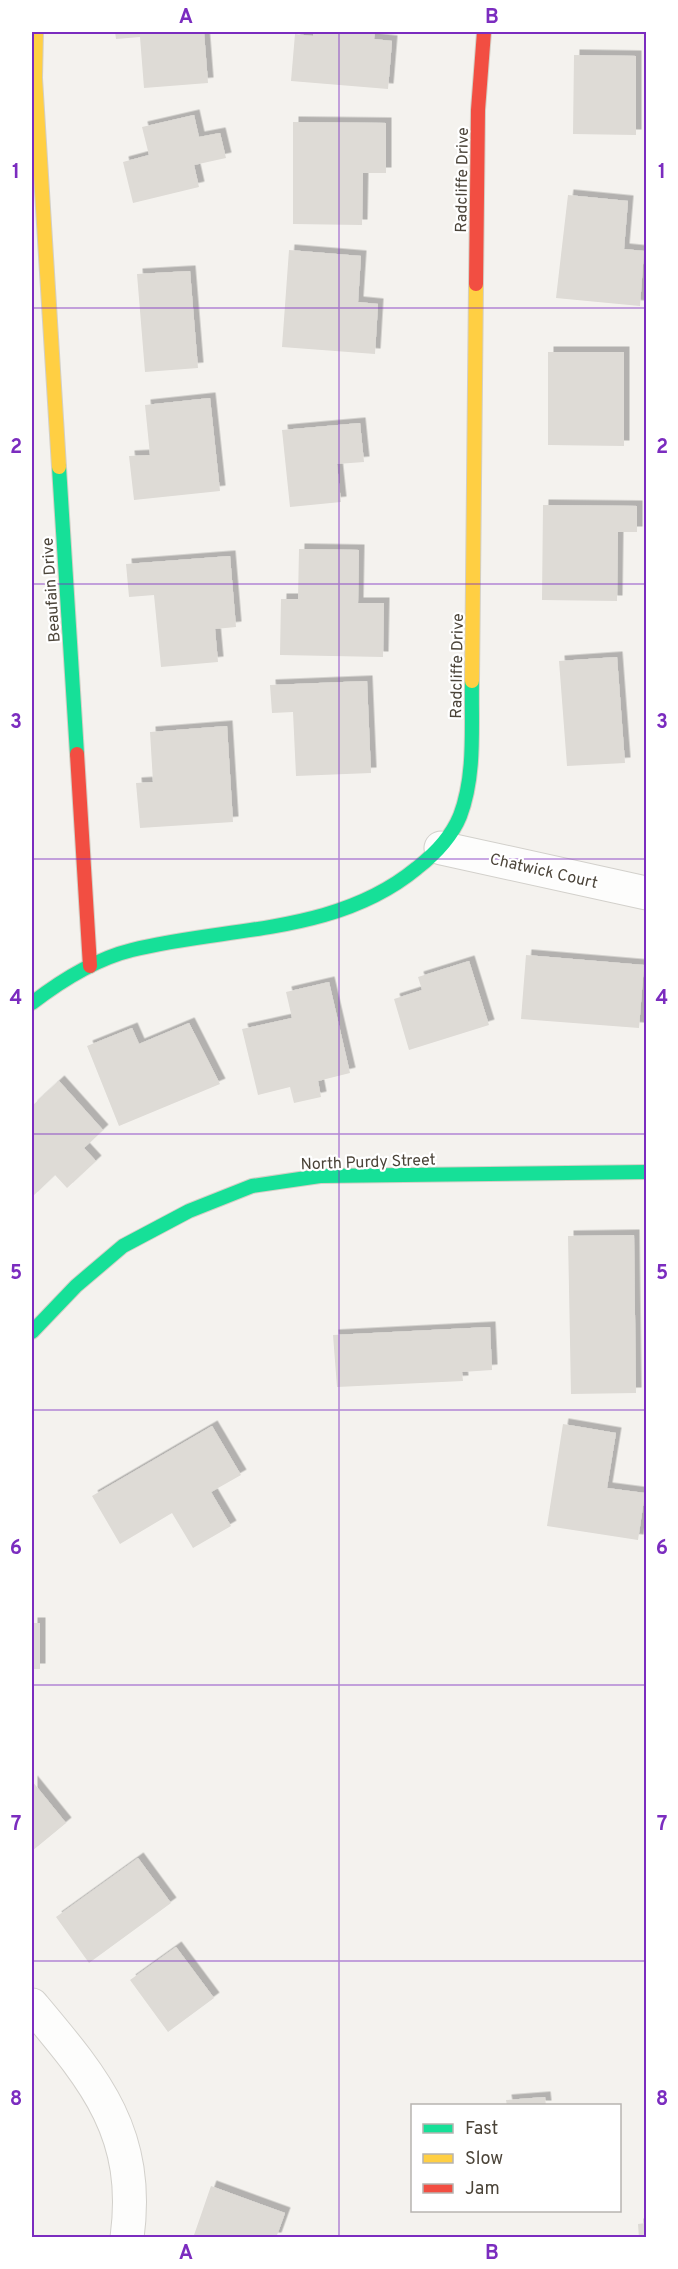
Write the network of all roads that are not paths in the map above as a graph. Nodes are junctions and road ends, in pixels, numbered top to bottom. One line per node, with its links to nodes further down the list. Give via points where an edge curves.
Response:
1 (36, 32): 5 (street, Beaufain Drive, via 36,90)
2 (484, 32): 3 (street, Radcliffe Drive, via 478,110 471,746 461,816)
3 (441, 848): 4 (street, Chatwick Court); 5 (street, Radcliffe Drive, via 385,894 352,908 317,918 130,950)
4 (646, 893)
5 (90, 966): 6 (street, Radcliffe Drive, via 53,986)
6 (32, 1003)
7 (646, 1172): 8 (street, North Purdy Street, via 320,1176 252,1186 189,1210 123,1246 76,1286)
8 (32, 1332)
9 (32, 2005): 10 (street, via 90,2077 119,2132 131,2209)
10 (127, 2238)

